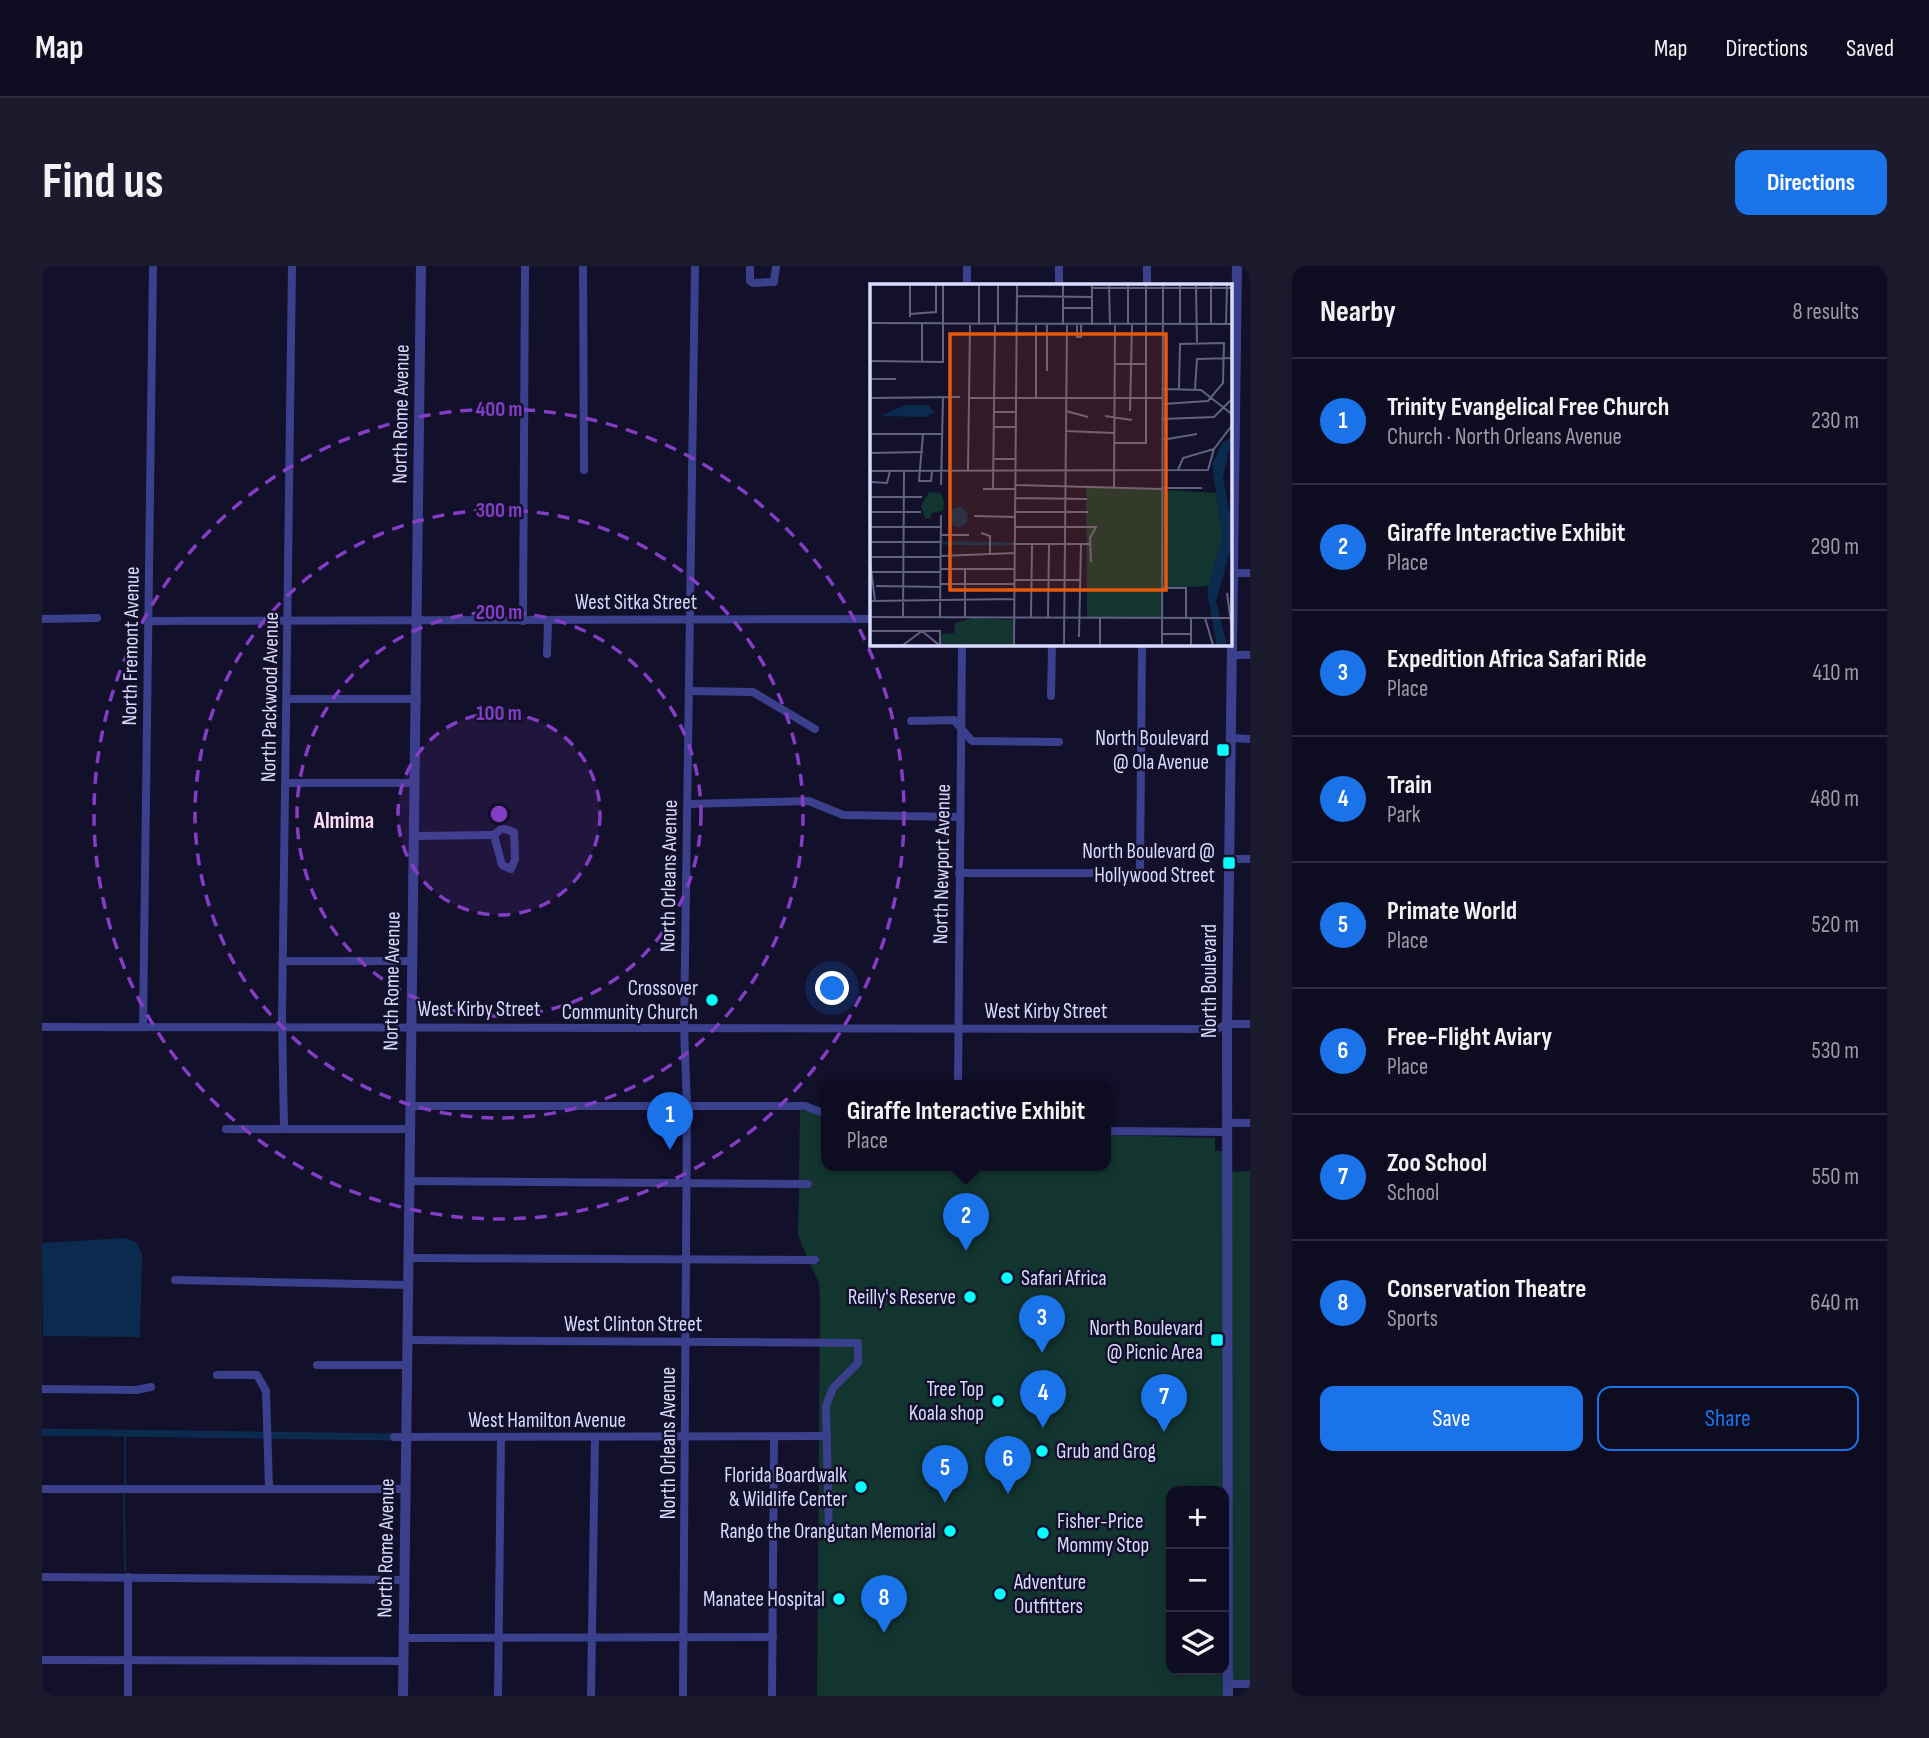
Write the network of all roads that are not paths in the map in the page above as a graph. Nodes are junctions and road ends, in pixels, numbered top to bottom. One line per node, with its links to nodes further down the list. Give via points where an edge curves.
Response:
1 (153, 266): 24 (street, North Fremont Avenue)
2 (292, 266): 27 (street, North Packwood Avenue)
3 (421, 266): 28 (street, North Rome Avenue)
4 (525, 266): 25 (street)
5 (583, 266): 16 (street)
6 (695, 266): 22 (street, North Orleans Avenue)
7 (750, 266): 8 (street, via 753,283 774,282)
8 (776, 266)
9 (967, 266): 13 (street)
10 (1059, 266): 14 (street)
11 (1147, 266): 15 (street)
12 (1237, 266): 17 (street, North Boulevard)
13 (967, 284)
14 (1059, 284)
15 (1147, 284)
16 (584, 470)
17 (1233, 573): 18 (street); 19 (street, North Boulevard)
18 (1250, 573)
19 (1232, 597)
20 (97, 618): 21 (street)
21 (42, 619)
22 (690, 619): 23 (street, West Sitka Street); 26 (street, West Sitka Street); 36 (street, North Orleans Avenue)
23 (870, 619)
24 (148, 621): 27 (street, West Sitka Street); 62 (street, North Fremont Avenue)
25 (523, 621): 26 (street, West Sitka Street); 28 (street, West Sitka Street)
26 (548, 621): 33 (street)
27 (288, 622): 28 (street, West Sitka Street); 38 (street, North Packwood Avenue)
28 (417, 622): 39 (street, North Rome Avenue)
29 (962, 646): 41 (street, North Newport Avenue)
30 (1052, 646): 37 (street)
31 (1142, 646): 54 (street, via 1140,873)
32 (1231, 646): 34 (street, North Boulevard)
33 (547, 654)
34 (1231, 655): 35 (street); 43 (street, North Boulevard)
35 (1250, 655)
36 (689, 691): 42 (street, via 753,692); 48 (street, North Orleans Avenue)
37 (1051, 696)
38 (287, 699): 39 (street); 46 (street, North Packwood Avenue)
39 (417, 699): 47 (street, North Rome Avenue)
40 (911, 721): 41 (street, via 954,720)
41 (961, 726): 45 (street, via 972,741); 49 (street, North Newport Avenue)
42 (815, 729)
43 (1231, 738): 44 (street); 52 (street, North Boulevard)
44 (1250, 738)
45 (1059, 742)
46 (286, 783): 47 (street); 55 (street, North Packwood Avenue)
47 (415, 783): 51 (street, North Rome Avenue)
48 (688, 804): 49 (street, via 809,802 843,815); 63 (street, North Orleans Avenue)
49 (960, 817): 54 (street, North Newport Avenue)
50 (494, 835): 50 (street, via 502,828 514,832 511,869 502,865); 51 (street)
51 (414, 836): 56 (street, North Rome Avenue)
52 (1229, 859): 53 (street); 57 (street, North Boulevard)
53 (1250, 859)
54 (959, 873): 64 (street, North Newport Avenue)
55 (283, 961): 56 (street); 59 (street, North Packwood Avenue)
56 (412, 961): 60 (street, North Rome Avenue)
57 (1227, 1024): 58 (street, West Kirby Street); 64 (street, West Kirby Street, via 1217,1029); 70 (street, North Boulevard)
58 (1250, 1024)
59 (283, 1026): 60 (street, West Kirby Street); 62 (street, West Kirby Street); 72 (street, North Packwood Avenue)
60 (411, 1026): 63 (street, West Kirby Street); 66 (street, North Rome Avenue)
61 (42, 1027): 62 (street, West Kirby Street)
62 (143, 1027)
63 (684, 1027): 64 (street, West Kirby Street); 67 (street, North Orleans Avenue)
64 (958, 1029): 65 (street, North Newport Avenue)
65 (958, 1080)
66 (410, 1106): 67 (street); 73 (street, North Rome Avenue)
67 (687, 1106): 68 (street, via 806,1106); 77 (street, North Orleans Avenue)
68 (821, 1112)
69 (1250, 1123): 70 (street)
70 (1227, 1127): 74 (street); 112 (street, North Boulevard)
71 (226, 1129): 72 (street)
72 (285, 1129): 73 (street)
73 (410, 1129): 75 (street, North Rome Avenue)
74 (1111, 1131)
75 (409, 1181): 77 (street); 78 (street, North Rome Avenue)
76 (808, 1184): 77 (street)
77 (686, 1185): 79 (street, North Orleans Avenue)
78 (408, 1258): 79 (street); 82 (street, North Rome Avenue)
79 (685, 1261): 80 (street); 84 (street, North Orleans Avenue)
80 (815, 1261)
81 (175, 1280): 82 (street)
82 (408, 1285): 83 (street, North Rome Avenue)
83 (407, 1340): 84 (street, West Clinton Street); 86 (street, North Rome Avenue)
84 (685, 1342): 90 (street, West Clinton Street, via 858,1343 858,1363 833,1388 826,1406); 96 (street, North Orleans Avenue)
85 (317, 1365): 86 (street)
86 (407, 1365): 92 (street, North Rome Avenue)
87 (217, 1375): 97 (street, via 257,1375 266,1391)
88 (151, 1387): 89 (street)
89 (42, 1389)
90 (827, 1436): 95 (street, West Hamilton Avenue); 100 (street)
91 (394, 1437): 92 (street, West Hamilton Avenue)
92 (407, 1437): 93 (street, West Hamilton Avenue); 99 (street, North Rome Avenue)
93 (501, 1437): 94 (street, West Hamilton Avenue); 108 (street)
94 (595, 1437): 96 (street, West Hamilton Avenue); 104 (street)
95 (774, 1437): 96 (street, West Hamilton Avenue); 106 (street)
96 (686, 1438): 105 (street, North Orleans Avenue)
97 (269, 1488): 98 (street); 99 (street)
98 (42, 1489)
99 (406, 1489): 103 (street, North Rome Avenue)
100 (829, 1537)
101 (42, 1577): 102 (street)
102 (128, 1577): 103 (street); 110 (street)
103 (405, 1580): 107 (street, North Rome Avenue)
104 (592, 1637): 105 (street); 108 (street); 117 (street)
105 (684, 1637): 106 (street); 118 (street, North Orleans Avenue)
106 (774, 1637): 119 (street)
107 (404, 1638): 108 (street); 111 (street, North Rome Avenue)
108 (499, 1638): 116 (street)
109 (42, 1660): 110 (street)
110 (128, 1660): 111 (street); 114 (street)
111 (404, 1661): 115 (street, North Rome Avenue)
112 (1227, 1684): 113 (street); 120 (street, North Boulevard)
113 (1250, 1685)
114 (128, 1696)
115 (403, 1696)
116 (498, 1696)
117 (591, 1696)
118 (683, 1696)
119 (772, 1696)
120 (1228, 1696)

